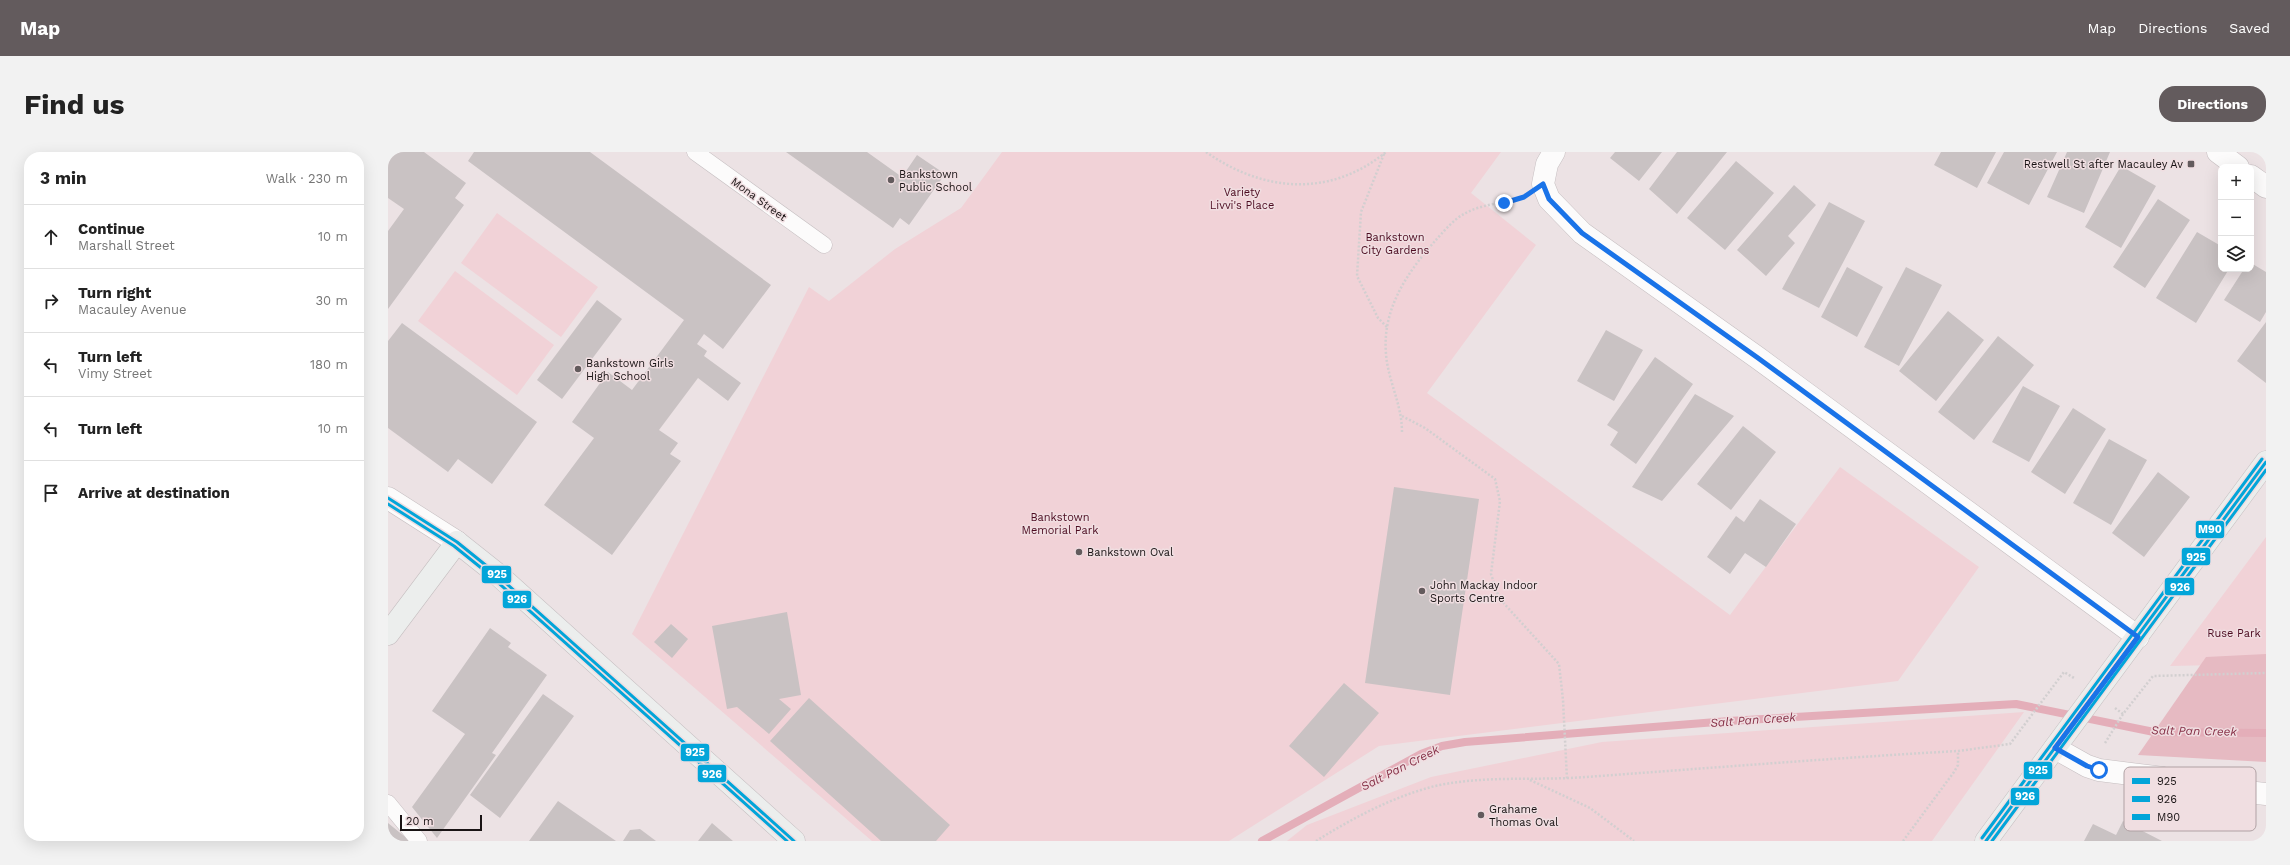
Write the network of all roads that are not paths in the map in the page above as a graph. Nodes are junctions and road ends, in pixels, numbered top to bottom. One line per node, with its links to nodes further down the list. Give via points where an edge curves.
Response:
1 (695, 152): 7 (lane, Mona Street)
2 (1554, 152): 12 (street, via 1547,164 1543,184 1549,199 1582,233 1758,358)
3 (2218, 152): 4 (street)
4 (2234, 164)
5 (2254, 178): 6 (street)
6 (2266, 187)
7 (824, 245)
8 (2266, 462): 12 (main road)
9 (388, 498): 10 (street)
10 (457, 542): 11 (main road); 19 (main road, via 496,573)
11 (388, 634)
12 (2138, 637): 13 (main road)
13 (2055, 748): 14 (street, via 2087,766); 20 (main road)
14 (2124, 773)
15 (2256, 793): 16 (street)
16 (2266, 794)
17 (388, 803): 18 (lane)
18 (419, 841)
19 (794, 841)
20 (1986, 841)

